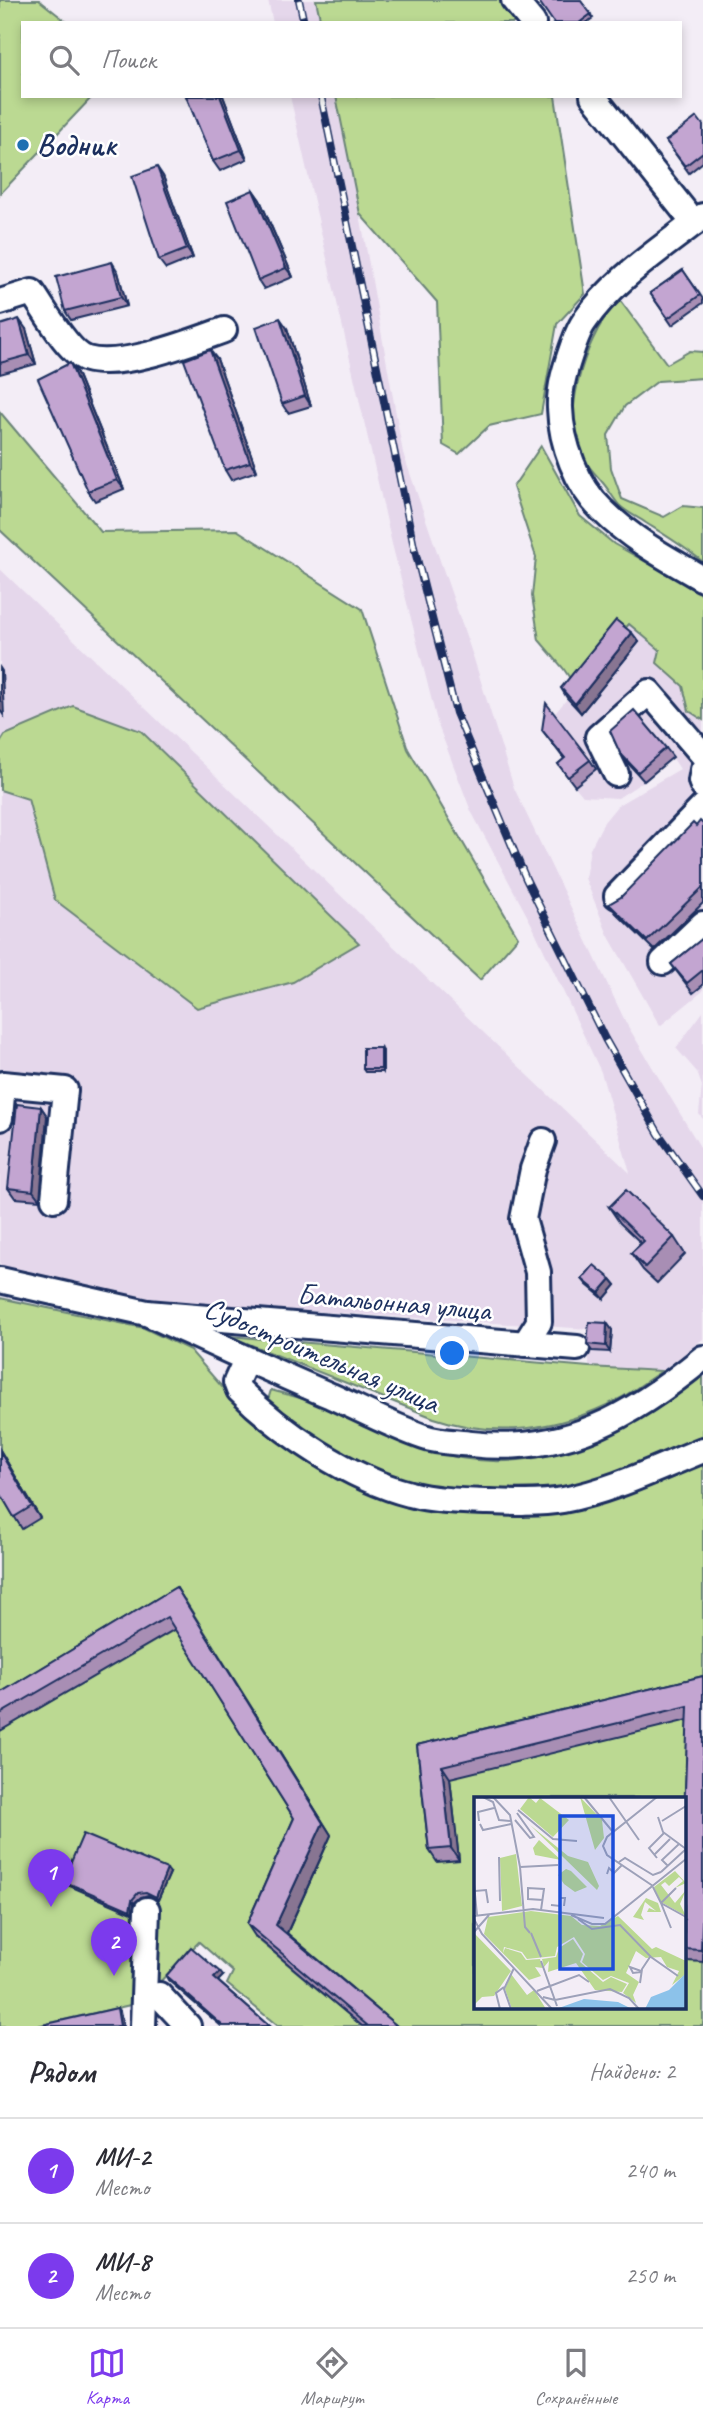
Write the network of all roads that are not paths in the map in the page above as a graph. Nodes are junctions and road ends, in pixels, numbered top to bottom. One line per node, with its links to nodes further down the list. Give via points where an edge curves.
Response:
1 (514, 0): 2 (street)
2 (531, 21)
3 (595, 98): 4 (street)
4 (699, 219): 7 (street, via 617,286 583,323 562,383 560,408 574,466 600,509 655,551)
5 (0, 302): 6 (street, via 32,292 68,344 85,358 112,360 170,349)
6 (224, 330)
7 (703, 579)
8 (703, 755): 10 (street, via 649,692 598,737)
9 (703, 770): 11 (street)
10 (616, 774)
11 (703, 786)
12 (703, 807): 13 (street)
13 (617, 896)
14 (703, 924): 15 (street)
15 (663, 962)
16 (0, 1118): 18 (street, via 3,1084 65,1090)
17 (543, 1141): 21 (street, via 523,1219 538,1272 539,1322)
18 (54, 1199)
19 (0, 1280): 20 (street, Батальонная улица)
20 (146, 1312): 21 (street, Батальонная улица); 24 (street, Судостроительная улица)
21 (525, 1344): 22 (street, Батальонная улица)
22 (577, 1348)
23 (703, 1358): 24 (street, Судостроительная улица, via 670,1385 592,1430 520,1446 426,1438)
24 (246, 1360): 25 (street, via 236,1382 239,1390 286,1430 359,1474 409,1494 502,1503 562,1500 606,1489)
25 (703, 1450)
26 (147, 1910): 28 (street)
27 (159, 1995): 29 (street)
28 (143, 2026)
29 (188, 2026)

